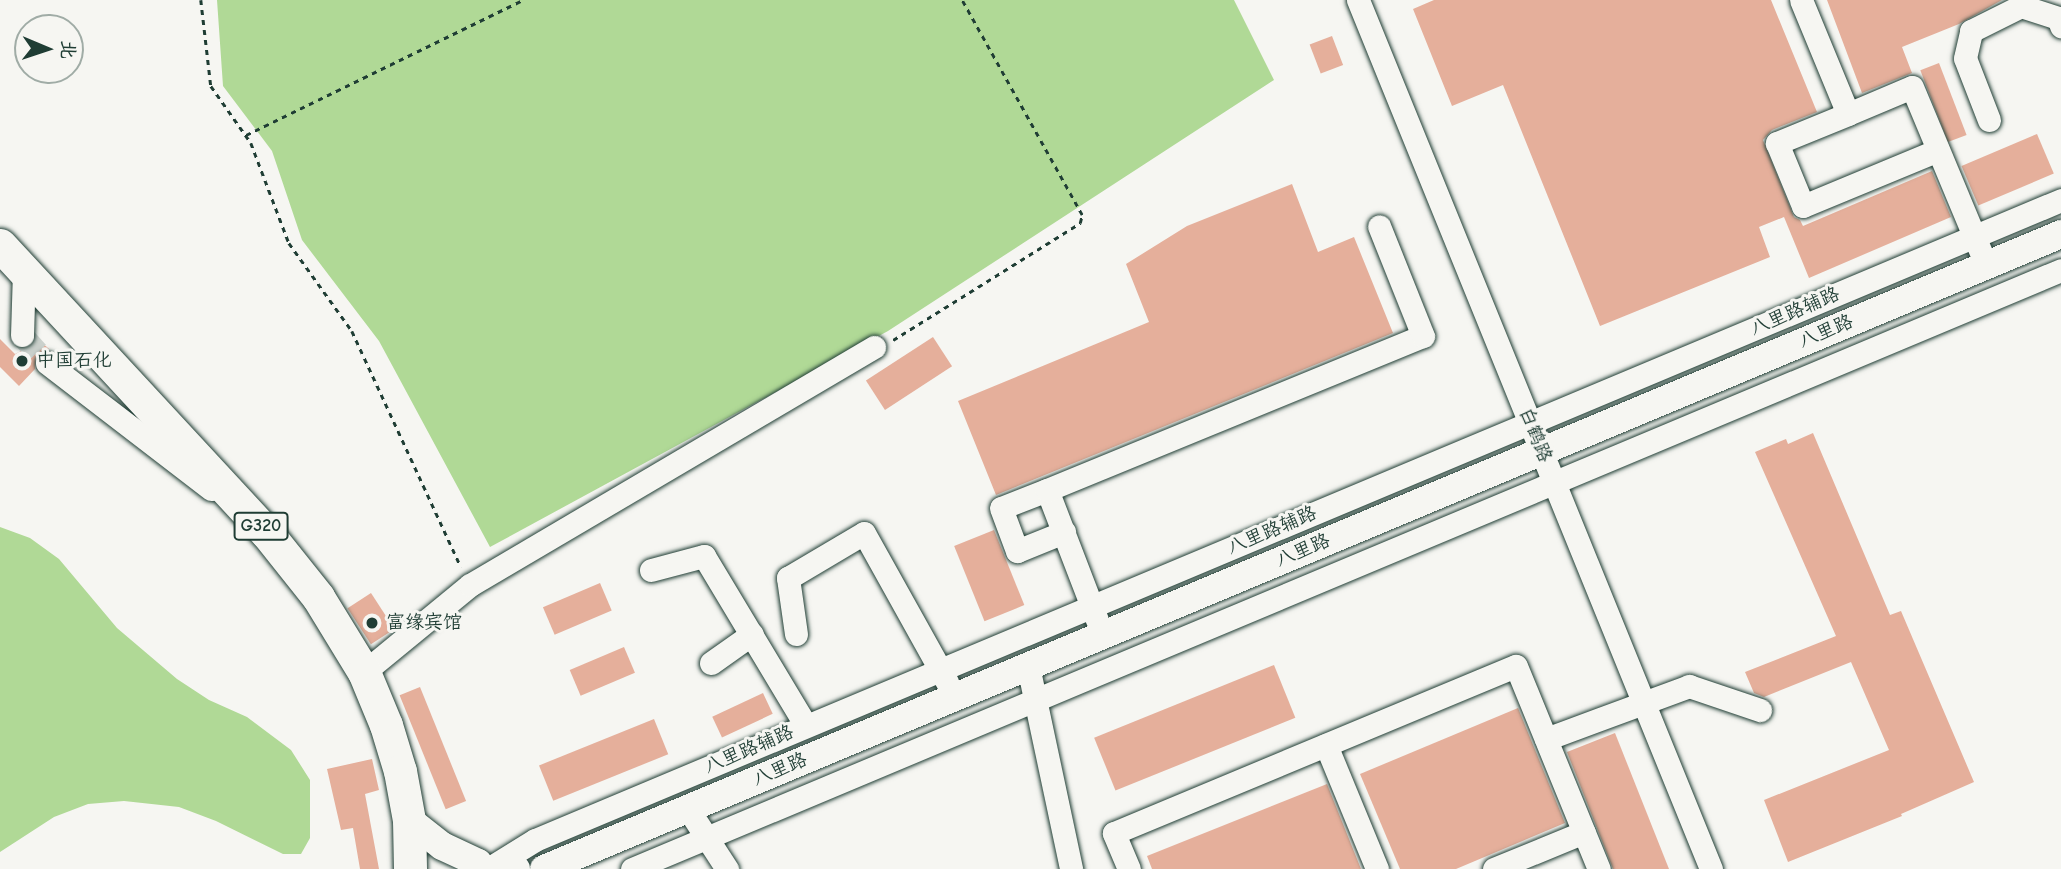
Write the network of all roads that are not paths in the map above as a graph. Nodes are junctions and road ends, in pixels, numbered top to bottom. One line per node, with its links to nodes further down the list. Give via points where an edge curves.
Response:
1 (1359, 0): 18 (street, 白鹤路)
2 (1801, 0): 4 (street)
3 (2061, 26): 5 (street, via 2058,19 2021,6 1971,31 1965,58)
4 (1848, 114): 6 (street, via 1912,87); 6 (street, via 1777,143 1803,206)
5 (1989, 120)
6 (1938, 150): 10 (street)
7 (2061, 200): 10 (street, 八里路辅路)
8 (1379, 226): 21 (street, via 1423,337)
9 (2061, 234): 12 (main road, 八里路)
10 (1974, 237): 12 (street); 18 (street, 八里路辅路)
11 (0, 245): 14 (highway, G320)
12 (1986, 265): 19 (main road, 八里路)
13 (2061, 270): 20 (street)
14 (24, 272): 15 (street); 23 (highway, G320)
15 (22, 335)
16 (874, 346): 32 (street, via 470,585)
17 (47, 363): 23 (street)
18 (1530, 423): 19 (street, 白鹤路); 25 (street, 八里路辅路)
19 (1542, 451): 20 (street, 白鹤路); 28 (main road, 八里路)
20 (1555, 483): 34 (street); 35 (street, 白鹤路)
21 (1047, 490): 22 (street); 22 (street, via 1001,508 1017,551)
22 (1064, 532): 25 (street)
23 (267, 533): 32 (highway, G320, via 318,597)
24 (652, 570): 26 (street, via 704,556)
25 (1092, 606): 28 (street); 31 (street, 八里路辅路)
26 (752, 634): 29 (street); 37 (street)
27 (796, 634): 31 (street, via 788,578 864,533)
28 (1103, 635): 30 (main road, 八里路)
29 (711, 663)
30 (1028, 666): 33 (main road, 八里路); 34 (street)
31 (940, 670): 33 (street); 37 (street, 八里路辅路)
32 (364, 672): 41 (highway, G320, via 393,748)
33 (955, 697): 40 (main road, 八里路)
34 (1035, 700): 43 (street); 51 (street)
35 (1643, 701): 36 (street, via 1689,686); 38 (street); 56 (street, 白鹤路)
36 (1760, 710)
37 (806, 726): 46 (street, 八里路辅路, via 535,840)
38 (1546, 739): 39 (street, via 1516,666); 42 (street)
39 (1326, 745): 52 (street, via 1114,833); 53 (street)
40 (688, 809): 43 (street); 48 (main road, 八里路)
41 (409, 820): 44 (highway, G320); 45 (main road)
42 (1584, 832): 54 (street); 55 (street)
43 (707, 838): 49 (street); 50 (street)
44 (410, 869)
45 (482, 869)
46 (489, 869): 47 (main road)
47 (516, 869)
48 (544, 869)
49 (632, 869)
50 (727, 869)
51 (1071, 869)
52 (1129, 869)
53 (1377, 869)
54 (1494, 869)
55 (1599, 869)
56 (1711, 869)

